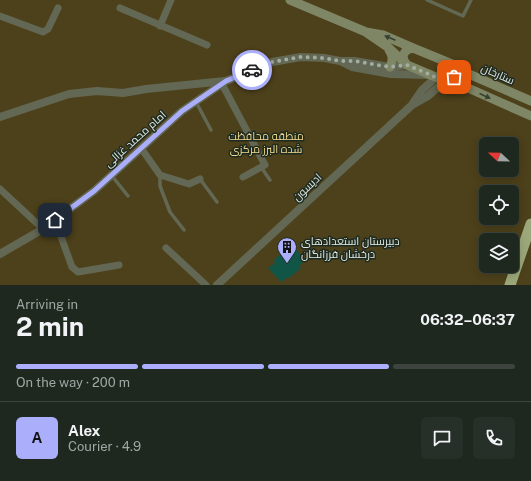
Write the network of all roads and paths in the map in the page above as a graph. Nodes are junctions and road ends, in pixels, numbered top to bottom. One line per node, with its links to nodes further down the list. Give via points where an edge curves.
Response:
1 (171, 0): 8 (street)
2 (290, 0): 9 (main road)
3 (427, 0): 4 (lane, via 463,16)
4 (471, 0)
5 (58, 8): 7 (street, via 48,29 43,32)
6 (120, 8): 8 (street)
7 (0, 16)
8 (160, 26): 10 (street)
9 (366, 32): 11 (main road); 12 (main road, ستارخان, one-way to 9, via 383,35)
10 (207, 45)
11 (389, 48): 14 (main road); 15 (main road, via 393,62)
12 (413, 48): 14 (main road, via 405,52); 16 (main road, ستارخان, via 452,64)
13 (340, 61): 15 (street); 17 (street, via 352,68 391,74); 19 (street, امام محمد غزالی, via 301,57 272,62)
14 (405, 63): 15 (street); 17 (main road)
15 (390, 67)
16 (455, 68): 18 (main road, via 454,77); 20 (main road, ستارخان)
17 (432, 76): 18 (main road); 22 (street, ادیسون, via 432,81 422,90)
18 (448, 81): 22 (street, ادیسون); 23 (main road, one-way to 23)
19 (224, 82): 21 (street, امام محمد غزالی); 24 (street, via 123,93 97,91 69,94); 27 (street, via 265,164)
20 (531, 101)
21 (196, 102): 25 (lane); 26 (street, امام محمد غزالی, via 182,111)
22 (412, 106): 44 (street, ادیسون)
23 (531, 116)
24 (0, 117)
25 (211, 130)
26 (141, 148): 28 (street, امام محمد غزالی); 29 (street)
27 (261, 167): 30 (street); 32 (lane)
28 (112, 175): 34 (lane); 36 (street, امام محمد غزالی)
29 (160, 175): 31 (street, via 189,184); 39 (lane, via 160,186 170,212)
30 (243, 177)
31 (200, 179): 35 (lane)
32 (270, 180)
33 (0, 189): 38 (street)
34 (128, 196)
35 (217, 202)
36 (55, 220): 38 (street, امام محمد غزالی); 42 (street, via 72,267 78,272)
37 (531, 224): 45 (highway)
38 (44, 229): 41 (street, امام محمد غزالی)
39 (184, 230)
40 (166, 248): 43 (street)
41 (0, 254)
42 (119, 265)
43 (206, 285)
44 (217, 285)
45 (510, 285)

